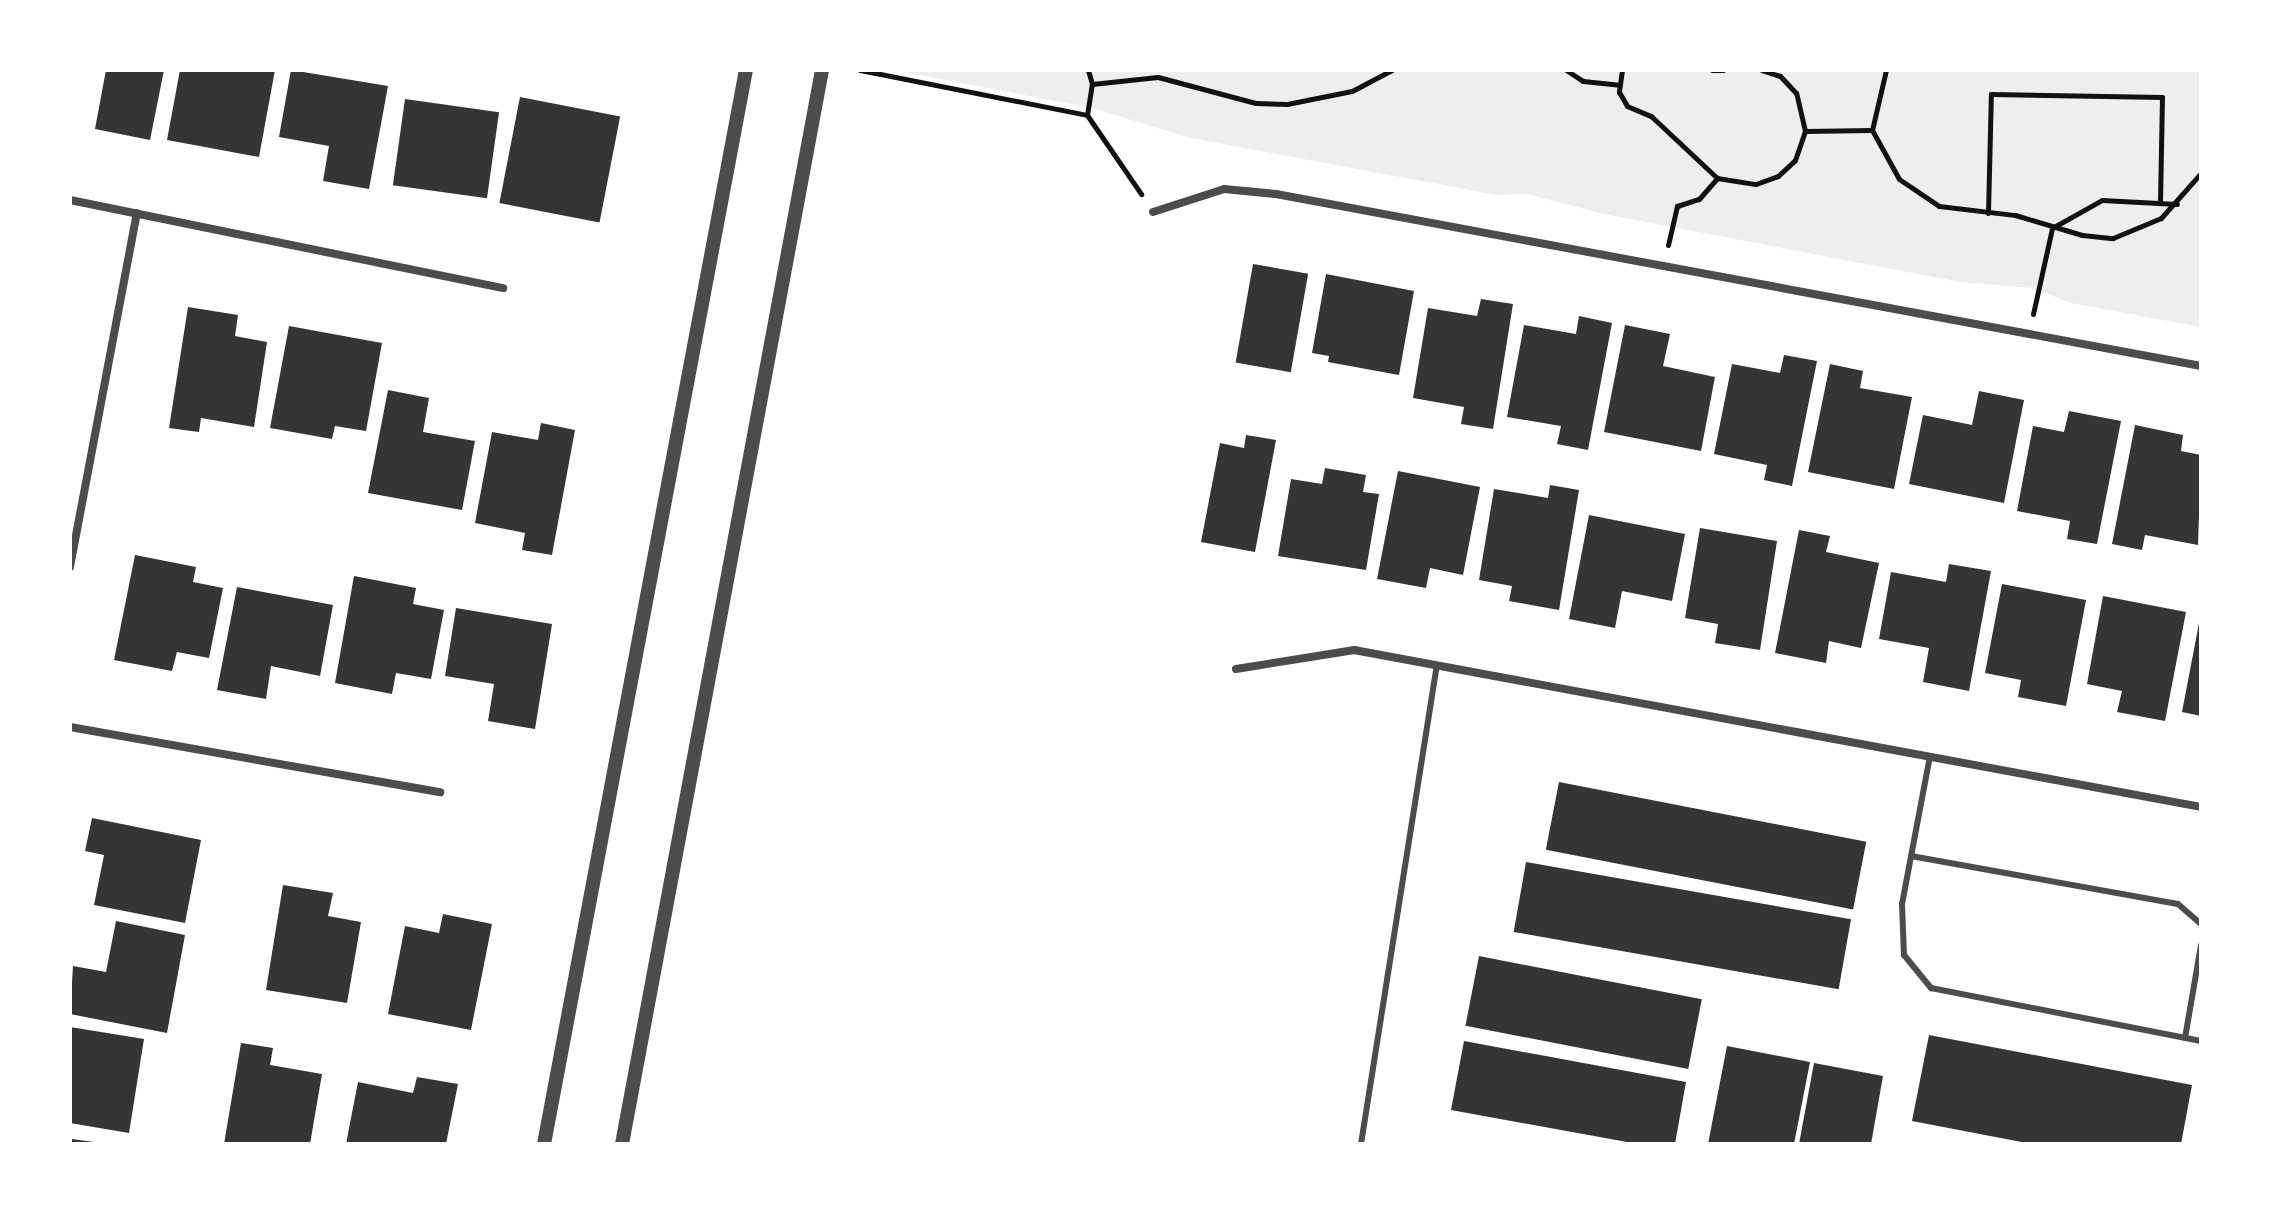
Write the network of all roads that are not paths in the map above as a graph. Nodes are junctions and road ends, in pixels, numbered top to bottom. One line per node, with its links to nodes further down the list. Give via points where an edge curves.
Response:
1 (746, 70): 20 (street)
2 (822, 70): 21 (street)
3 (70, 200): 5 (street)
4 (1153, 212): 7 (street, via 1224,189 1276,194)
5 (137, 213): 6 (street); 8 (street)
6 (503, 288)
7 (2201, 366)
8 (70, 567)
9 (1437, 665): 10 (street, via 1354,650); 12 (street); 22 (lane)
10 (1236, 669)
11 (70, 727): 13 (street)
12 (1930, 756): 14 (street); 15 (lane)
13 (440, 792)
14 (2201, 807)
15 (1911, 856): 16 (lane, via 2178,904); 18 (lane, via 1902,904 1904,955 1931,988)
16 (2201, 924)
17 (2201, 945): 18 (lane)
18 (2185, 1038): 19 (lane)
19 (2201, 1041)
20 (544, 1144)
21 (622, 1144)
22 (1361, 1144)

